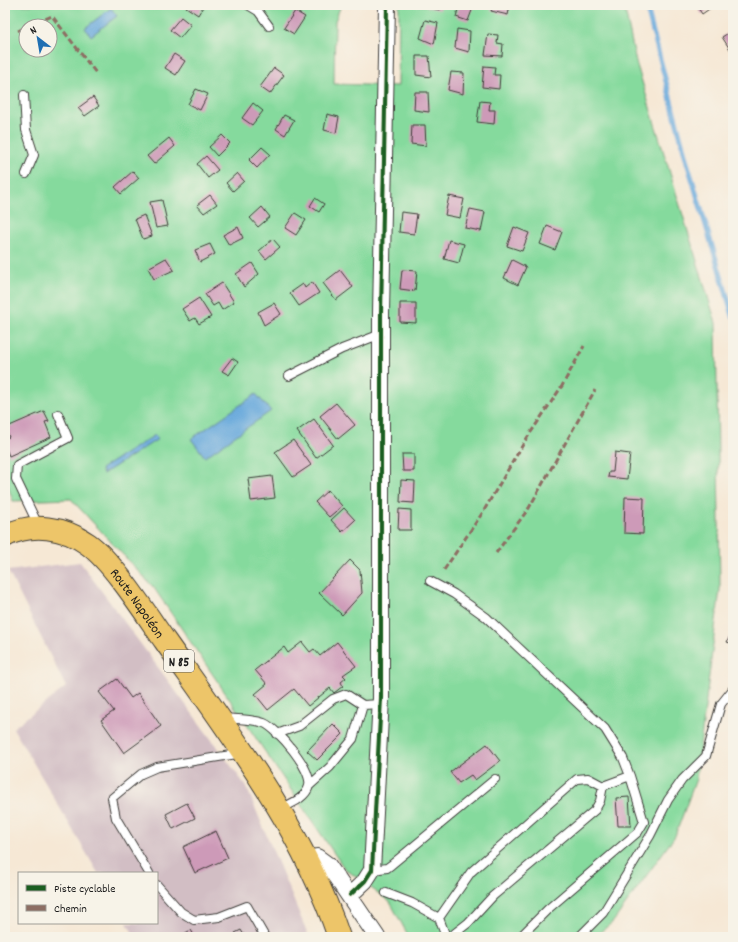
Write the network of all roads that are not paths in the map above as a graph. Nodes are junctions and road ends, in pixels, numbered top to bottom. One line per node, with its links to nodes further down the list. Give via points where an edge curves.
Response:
1 (248, 5): 3 (lane, via 258,11)
2 (387, 5): 6 (street)
3 (270, 26)
4 (24, 95): 5 (lane, via 26,130 34,155)
5 (26, 174)
6 (381, 334): 7 (lane); 13 (street)
7 (289, 376)
8 (58, 414): 9 (lane, via 68,438 17,465 16,479)
9 (40, 528): 10 (main road, Route Napoléon / N 85, via 23,528); 15 (main road, Route Napoléon / N 85, via 54,529 71,535 101,555)
10 (5, 536)
11 (430, 581): 18 (lane, via 454,594 486,617 605,729 623,758)
12 (733, 689): 36 (lane, via 721,704 706,756 682,780 668,800 647,842 604,913)
13 (381, 704): 14 (lane); 24 (street)
14 (363, 705): 16 (lane, via 346,694 333,699 299,726); 20 (lane, via 353,739 330,767)
15 (219, 717): 16 (lane, via 264,723); 17 (main road, Route Napoléon / N 85)
16 (277, 734): 20 (lane, via 302,763)
17 (244, 753): 22 (main road, Route Napoléon / N 85); 25 (lane, via 157,767 141,774 112,798 116,818)
18 (630, 776): 21 (lane); 35 (lane, via 644,822 638,832)
19 (495, 779): 24 (lane, via 387,868)
20 (309, 786): 22 (lane, via 305,794)
21 (603, 786): 29 (lane, via 588,778 577,779 471,872); 34 (lane, via 600,801 594,810 492,896 468,923)
22 (280, 809): 23 (main road, Route Napoléon / N 85)
23 (308, 859): 28 (street, via 317,857 323,860); 31 (main road, N 85)
24 (372, 870): 28 (street, via 365,881)
25 (148, 872)
26 (158, 886): 30 (lane, via 181,912 194,920 219,917 247,906)
27 (386, 893): 29 (lane, via 412,903)
28 (350, 895): 32 (street)
29 (439, 918): 33 (lane)
30 (265, 937)
31 (339, 937)
32 (376, 937)
33 (446, 937)
34 (450, 937)
35 (520, 937)
36 (579, 937)

